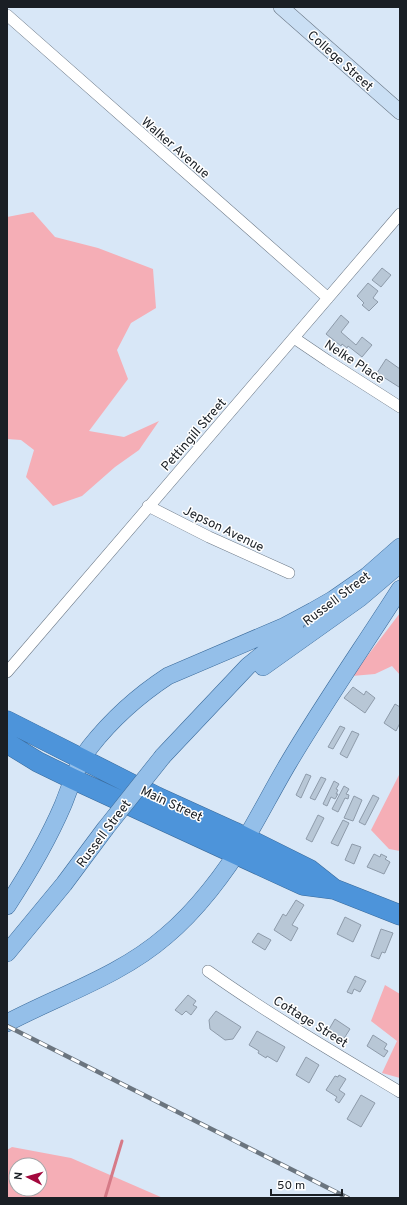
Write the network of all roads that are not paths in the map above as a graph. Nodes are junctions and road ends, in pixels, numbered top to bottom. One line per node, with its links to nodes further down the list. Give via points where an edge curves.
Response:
1 (281, 7): 3 (street, College Street)
2 (7, 15): 5 (street, Walker Avenue)
3 (400, 112)
4 (400, 214): 5 (street, Pettingill Street)
5 (328, 298): 6 (street, Pettingill Street)
6 (294, 338): 7 (street, Nelke Place); 8 (street, Pettingill Street)
7 (400, 407)
8 (148, 506): 11 (street, Jepson Avenue); 14 (street, Pettingill Street)
9 (400, 547): 13 (main road, Russell Street, via 367,576)
10 (400, 564): 15 (main road, Russell Street, via 360,598 280,654)
11 (289, 573)
12 (400, 589): 19 (main road, via 311,726)
13 (340, 595): 15 (main road, Russell Street, via 248,666); 17 (main road, via 285,626 168,676 152,686 129,704 90,748)
14 (7, 672)
15 (202, 715): 24 (main road, Russell Street, bridge, via 163,756)
16 (10, 733): 17 (highway, Main Street); 18 (highway, Main Street, via 38,762)
17 (83, 760): 18 (main road); 19 (highway, Main Street)
18 (73, 779): 20 (highway, Main Street); 22 (main road, via 40,853)
19 (246, 838): 20 (main road); 21 (highway, Main Street, via 310,870)
20 (235, 855): 21 (highway, Main Street, via 303,885); 26 (main road, via 204,897 166,937 119,968)
21 (334, 889): 23 (highway, Main Street)
22 (7, 906)
23 (400, 915)
24 (7, 953)
25 (208, 971): 27 (street, Cottage Street, via 264,1009)
26 (7, 1023)
27 (400, 1092)

